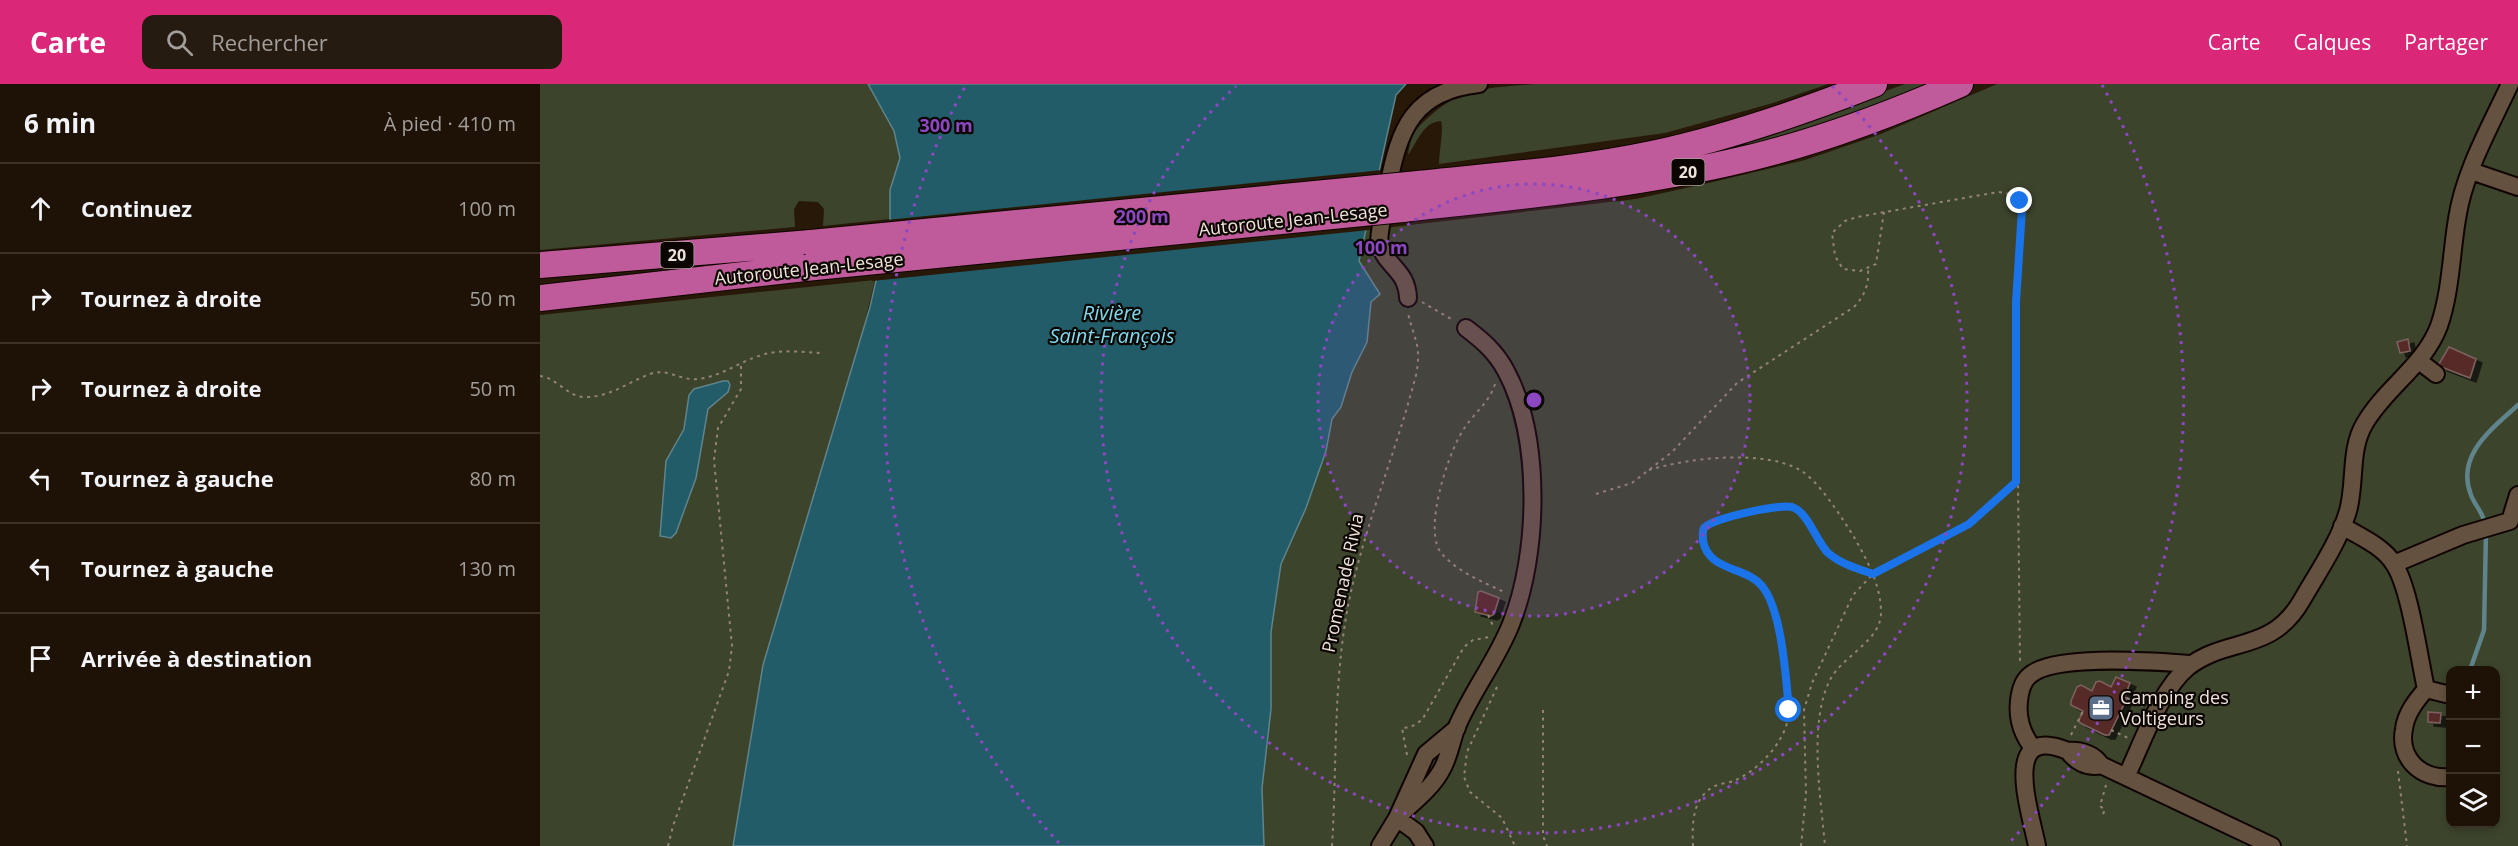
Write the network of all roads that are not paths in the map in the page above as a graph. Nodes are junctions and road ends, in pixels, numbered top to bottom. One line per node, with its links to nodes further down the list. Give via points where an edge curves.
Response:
1 (1479, 84): 10 (lane, via 1451,89 1419,108 1405,126 1395,153 1379,242 1383,255 1404,278)
2 (1874, 84): 7 (highway, Autoroute Jean-Lesage / 20, via 1752,127 1654,154)
3 (1960, 84): 7 (highway, Autoroute Jean-Lesage / 20, via 1840,131 1729,163 1607,186)
4 (2510, 84): 5 (lane)
5 (2471, 171): 6 (lane); 12 (lane, via 2457,219 2445,305 2431,344)
6 (2518, 187)
7 (1406, 197): 8 (highway, Autoroute Jean-Lesage / 20, bridge); 9 (highway, Autoroute Jean-Lesage / 20, bridge)
8 (540, 265)
9 (540, 298)
10 (1408, 298)
11 (1461, 325): 21 (lane, via 1488,345 1502,364 1521,415 1529,463 1531,529 1520,599 1503,643)
12 (2419, 361): 13 (lane); 16 (lane, via 2387,408 2364,423)
13 (2436, 374)
14 (2518, 495): 15 (lane)
15 (2514, 524): 17 (lane, via 2463,536)
16 (2342, 526): 17 (lane, via 2383,551); 18 (lane, via 2287,621 2259,640)
17 (2394, 564): 19 (lane, via 2404,588)
18 (2192, 664): 22 (lane, via 2138,661 2054,665 2035,672 2025,681 2018,709 2023,734); 23 (lane, via 2169,688)
19 (2426, 689): 20 (lane); 24 (lane, via 2407,717 2403,743 2407,758 2416,769 2434,777)
20 (2446, 694)
21 (1456, 728): 25 (lane, via 1426,754); 25 (lane, via 1441,772)
22 (2033, 748): 23 (lane, via 2049,743 2069,745); 28 (lane, via 2025,758 2025,776)
23 (2113, 771): 29 (lane)
24 (2446, 777)
25 (1397, 818): 26 (lane); 27 (lane, via 1416,832)
26 (1380, 846)
27 (1425, 846)
28 (2037, 846)
29 (2272, 846)

